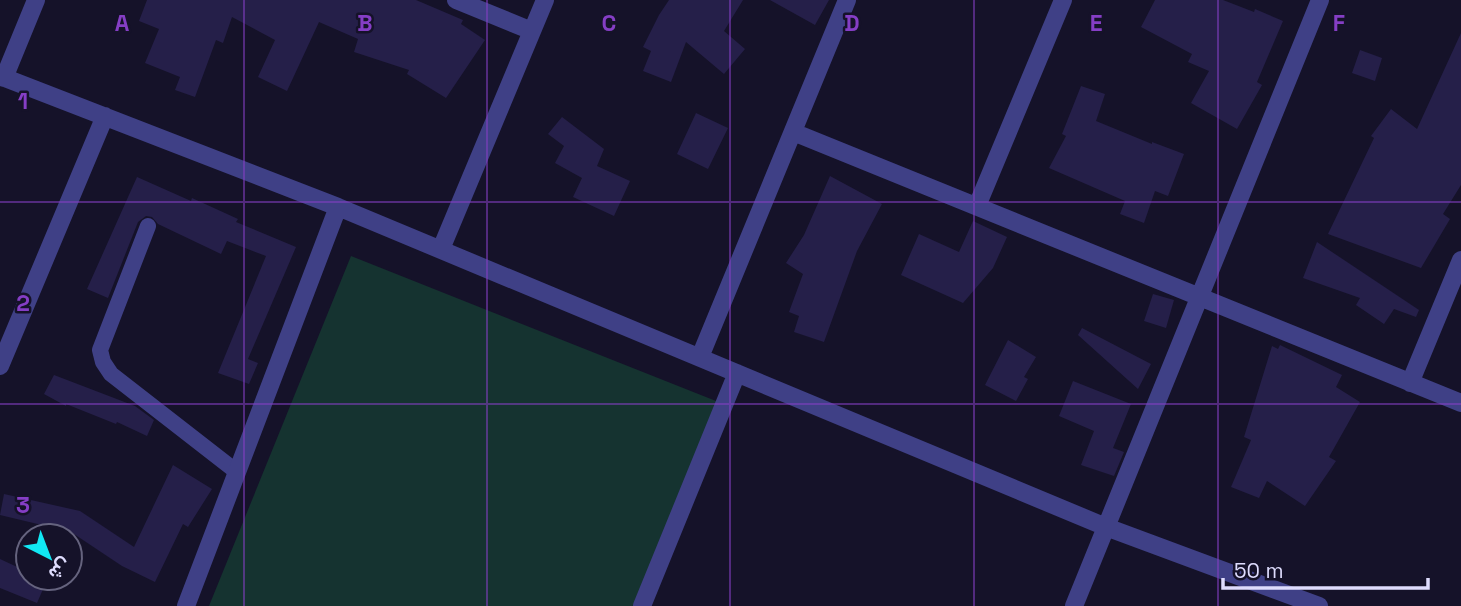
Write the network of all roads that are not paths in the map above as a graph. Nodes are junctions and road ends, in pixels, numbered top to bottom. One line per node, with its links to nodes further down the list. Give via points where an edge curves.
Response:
1 (36, 0): 8 (street)
2 (456, 0): 7 (street)
3 (545, 0): 7 (street)
4 (847, 0): 10 (street)
5 (1063, 0): 12 (street)
6 (1320, 0): 16 (street)
7 (532, 31): 14 (street)
8 (2, 77): 9 (street)
9 (105, 116): 11 (street); 18 (street)
10 (793, 132): 12 (street); 17 (street)
11 (338, 206): 14 (street); 22 (street)
12 (977, 206): 16 (street)
13 (148, 226): 22 (lane, via 100,350 103,362 111,374)
14 (441, 249): 17 (street)
15 (1461, 260): 20 (street)
16 (1199, 298): 20 (street); 23 (street)
17 (701, 356): 19 (street)
18 (0, 366)
19 (737, 373): 23 (street); 25 (street)
20 (1410, 383): 21 (street)
21 (1461, 403)
22 (237, 472): 24 (street)
23 (1106, 527): 26 (street); 27 (street)
24 (186, 606)
25 (642, 606)
26 (1074, 606)
27 (1319, 606)

